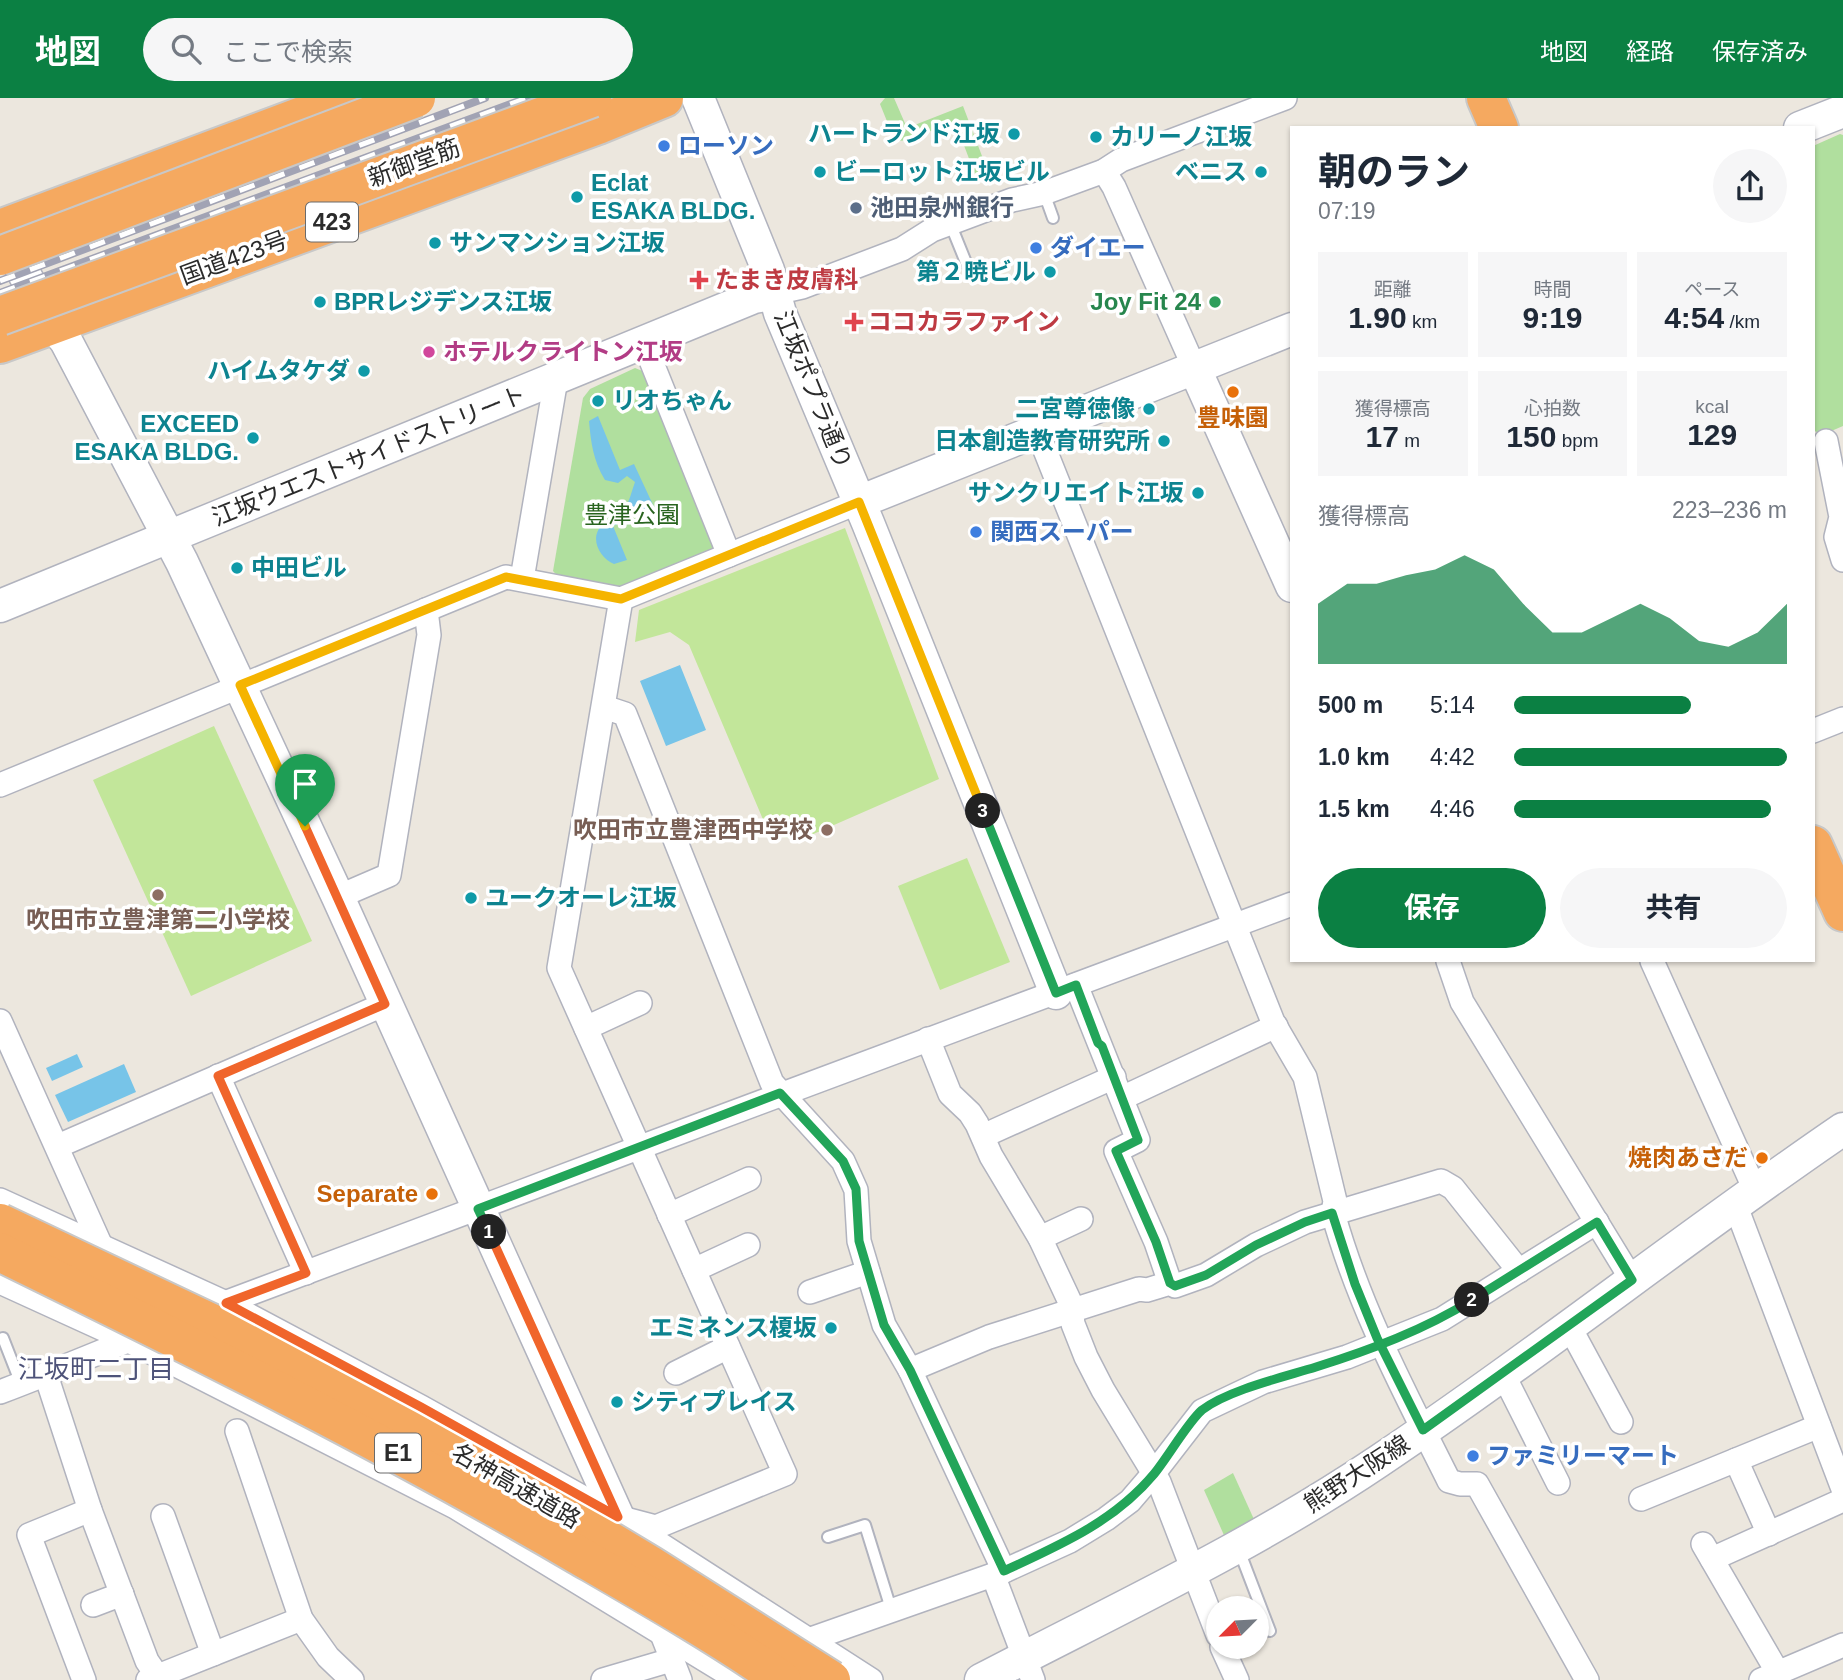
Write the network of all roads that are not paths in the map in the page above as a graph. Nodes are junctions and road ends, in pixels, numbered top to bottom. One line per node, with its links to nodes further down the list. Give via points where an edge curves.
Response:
1 (349, 98): 17 (highway)
2 (416, 98): 18 (highway, bridge)
3 (664, 98): 7 (highway, 国道423号 / 423)
4 (698, 98): 21 (street, 江坂ポプラ通り)
5 (1285, 98): 12 (street, 江坂ウエストサイドストリート, via 1121,160)
6 (1486, 98): 9 (highway)
7 (595, 111): 11 (street, via 564,126); 19 (highway, 国道423号 / 423); 22 (highway, 新御堂筋 / 423, bridge)
8 (1843, 111): 10 (street)
9 (1498, 126)
10 (1805, 126)
11 (426, 167)
12 (1104, 171): 13 (street, 江坂ウエストサイドストリート); 27 (street)
13 (1044, 194): 15 (lane); 16 (street, 江坂ウエストサイドストリート, via 1012,200)
14 (348, 195): 19 (street, via 342,202 262,231)
15 (1053, 218)
16 (950, 223): 20 (lane); 21 (street, 江坂ウエストサイドストリート, via 902,249 802,288)
17 (0, 230): 23 (street)
18 (0, 256)
19 (233, 258): 23 (highway, 国道423号 / 423)
20 (967, 265)
21 (775, 293): 25 (street, 江坂ウエストサイドストリート, via 754,297); 31 (street, 江坂ポプラ通り)
22 (0, 316)
23 (52, 324): 26 (highway, 国道423号 / 423); 32 (street)
24 (1290, 330): 27 (street)
25 (643, 343): 28 (street, 江坂ウエストサイドストリート); 33 (street)
26 (0, 344)
27 (1194, 368): 29 (street); 36 (street)
28 (555, 379): 32 (street, 江坂ウエストサイドストリート); 35 (street)
29 (1037, 430): 31 (street); 49 (street)
30 (1827, 440): 34 (street, via 1841,517 1836,537)
31 (859, 502): 33 (street); 52 (street, 江坂ポプラ通り)
32 (170, 537): 38 (street, 江坂ウエストサイドストリート); 40 (street)
33 (729, 555): 37 (street)
34 (1843, 560)
35 (522, 579): 37 (street); 39 (street, via 506,577)
36 (1290, 582)
37 (621, 599): 41 (street)
38 (0, 606)
39 (426, 610): 40 (street); 46 (street, via 429,635 389,874)
40 (240, 685): 44 (street); 46 (street)
41 (604, 707): 57 (street, via 559,968); 62 (street, via 625,714 772,1083)
42 (1843, 719): 43 (street)
43 (1815, 730)
44 (0, 785)
45 (1815, 849): 48 (highway)
46 (338, 897): 54 (street)
47 (1290, 905): 49 (street)
48 (1842, 909)
49 (1236, 925): 52 (street); 56 (street)
50 (1448, 962): 75 (street, via 1462,1002)
51 (1652, 962): 69 (street)
52 (1066, 989): 58 (street); 61 (street)
53 (640, 1003): 57 (street)
54 (385, 1004): 60 (street); 71 (street)
55 (0, 1021): 59 (street)
56 (1276, 1026): 63 (street); 72 (street, via 1305,1077 1335,1201)
57 (586, 1028): 67 (street)
58 (928, 1039): 62 (street); 65 (street, via 950,1094 970,1113)
59 (6, 1051): 66 (street)
60 (218, 1076): 66 (street); 83 (street)
61 (1114, 1077): 63 (street); 65 (street)
62 (780, 1093): 67 (street); 82 (street, via 843,1161 856,1189 859,1241)
63 (1122, 1098): 86 (street, via 1138,1140 1116,1151)
64 (1843, 1129): 69 (street, 熊野大阪線)
65 (982, 1136): 77 (street)
66 (58, 1146): 79 (street)
67 (639, 1148): 71 (street); 73 (street)
68 (749, 1179): 73 (street)
69 (1745, 1197): 85 (street, 熊野大阪線); 101 (street)
70 (0, 1200): 79 (street)
71 (478, 1209): 83 (street); 112 (street)
72 (1332, 1213): 81 (street, via 1446,1182); 86 (street, via 1256,1245 1206,1275 1175,1286); 93 (street)
73 (669, 1215): 80 (street)
74 (1081, 1219): 77 (street)
75 (1597, 1222): 81 (street); 85 (street)
76 (0, 1223): 138 (highway, 名神高速道路 / E1, bridge, via 226,1330 500,1475)
77 (1040, 1238): 89 (street)
78 (748, 1245): 80 (street)
79 (101, 1246): 88 (street)
80 (694, 1270): 94 (street)
81 (1519, 1271): 93 (street, via 1442,1319)
82 (868, 1272): 87 (street); 95 (street, via 884,1325)
83 (306, 1273): 88 (street)
84 (1, 1277): 92 (street); 137 (highway, 名神高速道路 / E1, bridge, via 218,1359 468,1491)
85 (1632, 1280): 90 (street, 熊野大阪線)
86 (1170, 1283): 89 (street)
87 (810, 1292)
88 (226, 1303): 92 (street); 112 (street)
89 (1071, 1311): 95 (street, via 989,1337); 105 (street, via 1103,1390)
90 (1569, 1326): 97 (street, 熊野大阪線); 100 (street)
91 (3, 1338): 99 (lane)
92 (127, 1340): 98 (street); 123 (street, via 455,1507)
93 (1380, 1344): 102 (street); 105 (street, via 1264,1382 1202,1410)
94 (728, 1347): 96 (street); 112 (street, via 785,1474 656,1527)
95 (910, 1370): 117 (street)
96 (676, 1373)
97 (1503, 1374): 102 (street, 熊野大阪線); 106 (street)
98 (46, 1375): 99 (street); 110 (street)
99 (10, 1388)
100 (1621, 1422)
101 (1819, 1426): 104 (street); 107 (street)
102 (1423, 1430): 115 (street, 熊野大阪線); 142 (street, via 1449,1481 1477,1484)
103 (237, 1431): 122 (street)
104 (1736, 1460): 108 (street); 113 (street)
105 (1154, 1473): 116 (street); 117 (street, via 1130,1501 1106,1519)
106 (1558, 1483)
107 (1843, 1489)
108 (1641, 1499)
109 (1843, 1500): 113 (street)
110 (90, 1510): 118 (street); 133 (street, via 29,1535)
111 (163, 1516): 127 (street)
112 (618, 1517): 123 (street); 125 (street)
113 (1769, 1534): 131 (street, via 1708,1552)
114 (828, 1537): 121 (lane, via 865,1525)
115 (1238, 1547): 116 (street, 熊野大阪線); 124 (lane)
116 (1194, 1569): 119 (street); 129 (street, 熊野大阪線)
117 (999, 1573): 121 (street); 129 (street)
118 (122, 1594): 120 (street); 132 (street)
119 (1206, 1602)
120 (93, 1605)
121 (892, 1612): 125 (street)
122 (301, 1619): 127 (street); 134 (street, via 328,1657)
123 (661, 1631): 130 (street); 136 (street)
124 (1270, 1631)
125 (808, 1640): 139 (street)
126 (1843, 1645): 131 (street)
127 (213, 1654): 132 (street)
128 (1227, 1659): 141 (street)
129 (1028, 1669): 140 (street, 熊野大阪線)
130 (675, 1670): 135 (street)
131 (1770, 1676)
132 (155, 1679)
133 (84, 1680)
134 (352, 1680)
135 (603, 1680)
136 (738, 1680)
137 (782, 1680)
138 (831, 1680)
139 (871, 1680)
140 (981, 1680)
141 (1237, 1680)
142 (1587, 1680)

